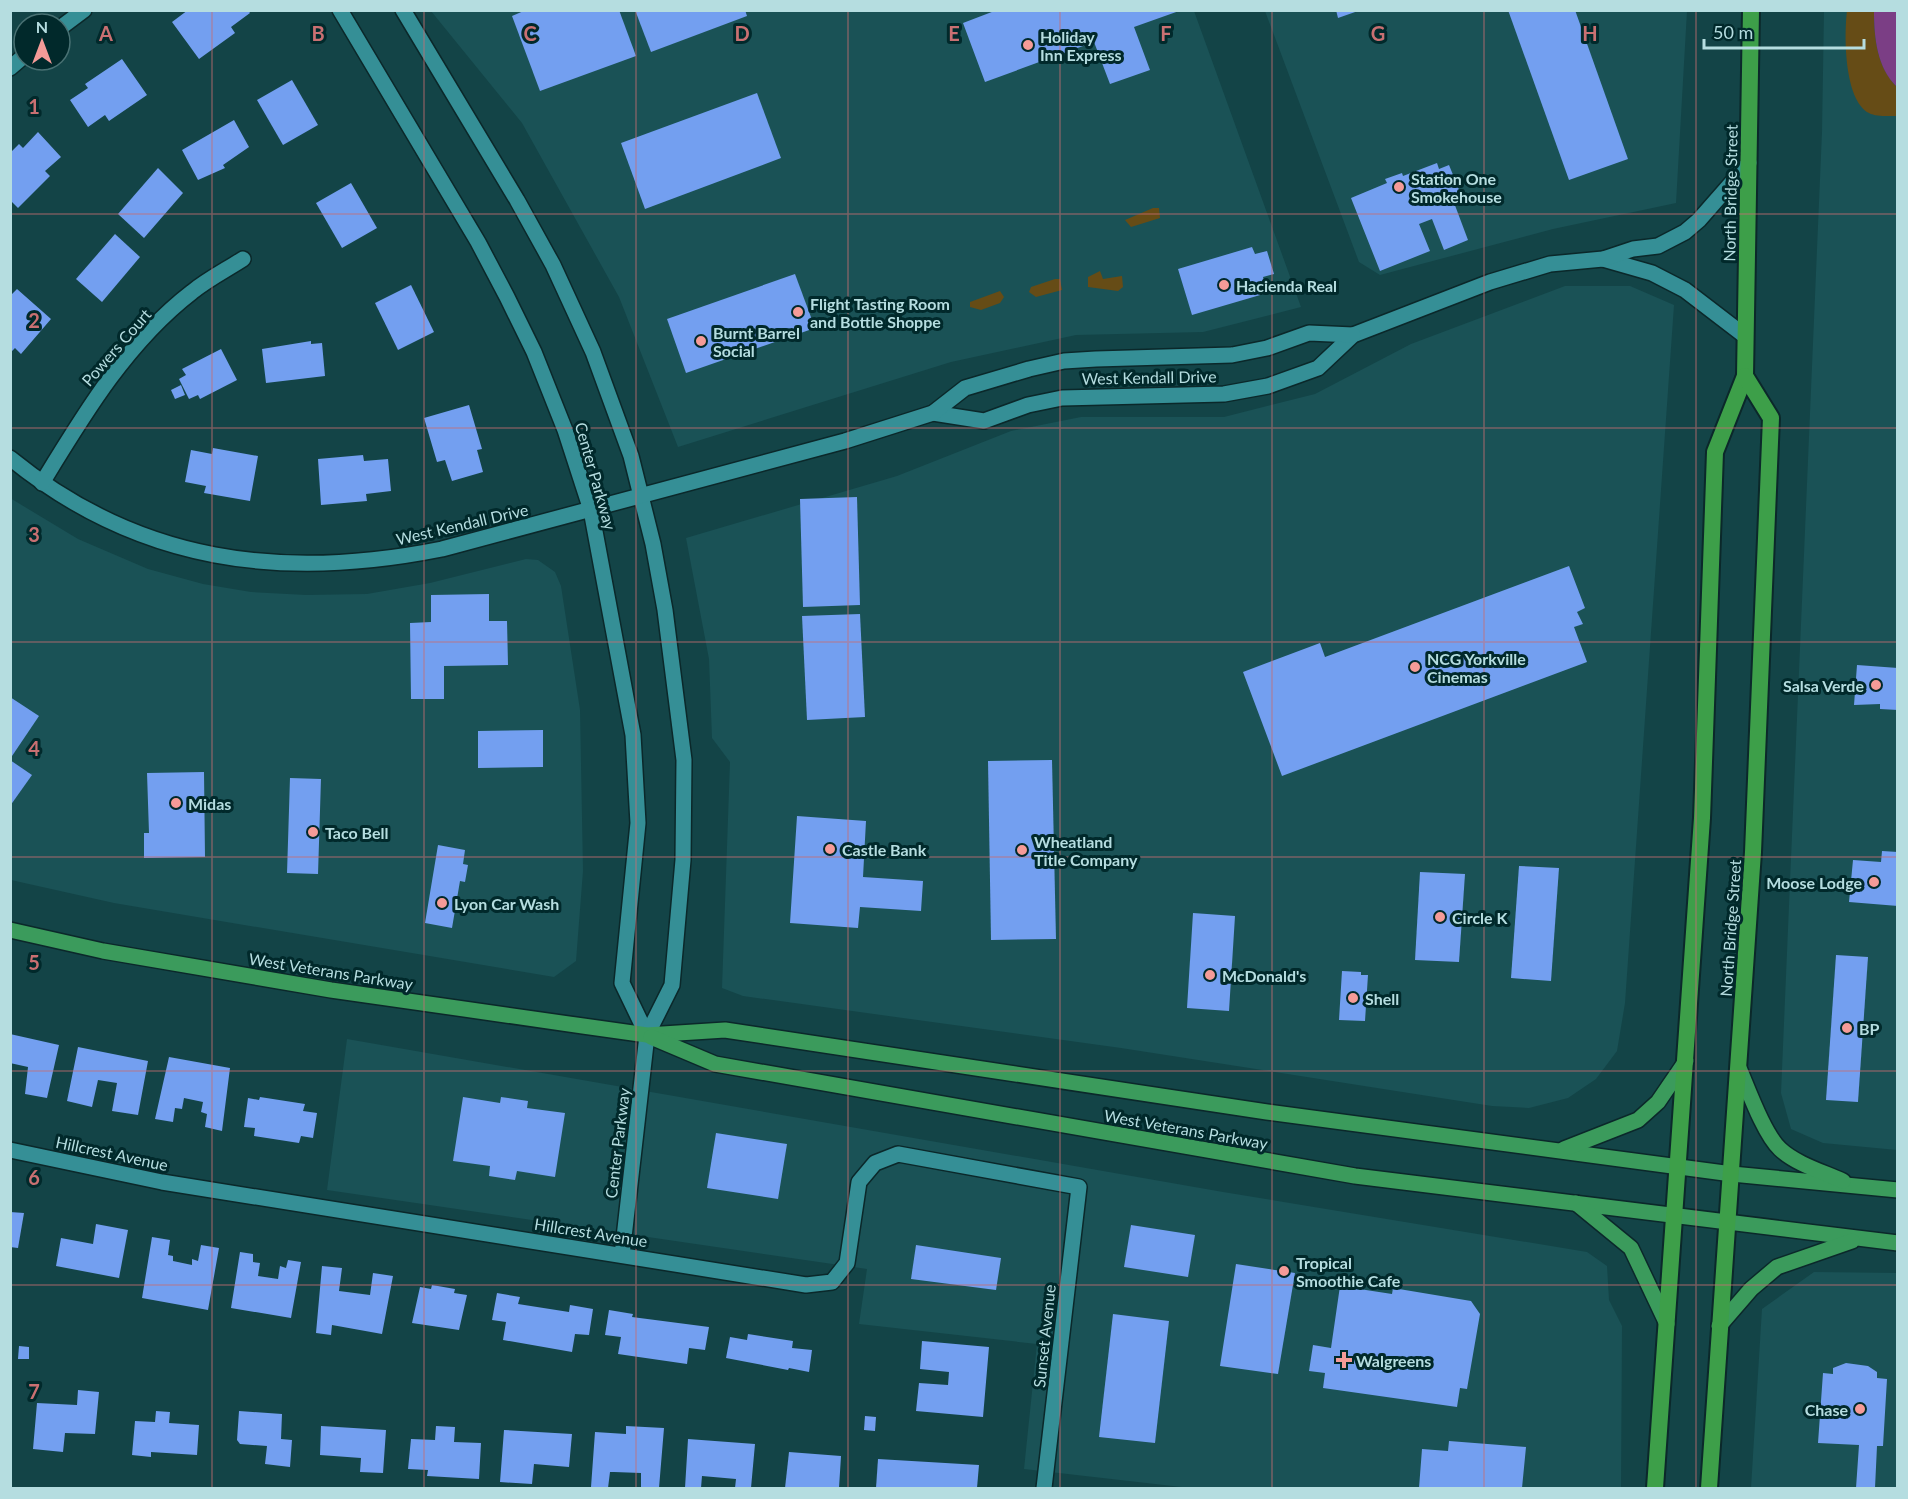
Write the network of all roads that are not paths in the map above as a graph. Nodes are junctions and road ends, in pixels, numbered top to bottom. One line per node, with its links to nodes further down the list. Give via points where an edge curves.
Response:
1 (340, 10): 14 (street, Center Parkway, via 507,297 534,352)
2 (403, 10): 13 (street, Center Parkway, via 553,265 593,352 631,456)
3 (1752, 10): 4 (highway, North Bridge Street)
4 (1749, 163): 6 (street, West Kendall Drive, via 1685,232 1658,246); 8 (highway, North Bridge Street)
5 (243, 259): 12 (street, Powers Court, via 192,292 145,336 102,387)
6 (1603, 259): 7 (street, West Kendall Drive, via 1550,264 1490,282); 8 (street, West Kendall Drive, via 1652,273 1685,290)
7 (1353, 335): 10 (street, West Kendall Drive, via 1309,333 1232,355 1064,361 965,388); 10 (street, West Kendall Drive, via 1318,368 1268,386 1224,394 1062,398 1028,405 984,422)
8 (1745, 336): 9 (highway, North Bridge Street)
9 (1745, 376): 17 (highway, North Bridge Street, via 1715,452 1703,806); 18 (highway, North Bridge Street, via 1771,418 1755,819)
10 (933, 412): 13 (street, West Kendall Drive, via 845,441)
11 (10, 458): 12 (street, West Kendall Drive)
12 (42, 483): 14 (street, West Kendall Drive, via 104,519 171,546 287,565 399,558)
13 (641, 496): 14 (street, West Kendall Drive); 16 (street, Center Parkway, via 665,610 684,760 684,838 672,985)
14 (591, 510): 16 (street, Center Parkway, via 633,735 638,824 622,983)
15 (10, 930): 16 (main road, West Veterans Parkway, via 103,951 331,990)
16 (647, 1035): 20 (main road, West Veterans Parkway, via 725,1030 1267,1112); 26 (main road, West Veterans Parkway, via 715,1065 1272,1163); 31 (street, Center Parkway)
17 (1686, 1060): 20 (main road, via 1658,1102 1638,1120); 21 (highway, North Bridge Street)
18 (1739, 1068): 22 (highway, North Bridge Street); 24 (main road, via 1779,1148 1810,1167)
19 (10, 1150): 31 (street, Hillcrest Avenue, via 162,1182)
20 (1560, 1150): 21 (main road, West Veterans Parkway)
21 (1679, 1166): 22 (main road, West Veterans Parkway); 27 (highway, North Bridge Street)
22 (1732, 1174): 24 (main road, West Veterans Parkway); 28 (highway, North Bridge Street)
23 (1079, 1187): 31 (street, Hillcrest Avenue, via 898,1154 875,1163 859,1182 847,1263 831,1282 806,1285); 34 (street, Sunset Avenue)
24 (1857, 1187): 25 (main road, West Veterans Parkway)
25 (1898, 1190)
26 (1576, 1203): 27 (main road, West Veterans Parkway); 32 (main road, via 1631,1248)
27 (1675, 1217): 28 (main road, West Veterans Parkway); 32 (highway, North Bridge Street)
28 (1727, 1223): 29 (main road, West Veterans Parkway); 33 (highway, North Bridge Street)
29 (1860, 1239): 30 (main road, West Veterans Parkway); 33 (main road, via 1778,1267 1751,1289)
30 (1898, 1243)
31 (622, 1255)
32 (1667, 1324): 35 (highway, North Bridge Street)
33 (1719, 1326): 36 (highway, North Bridge Street)
34 (1044, 1488)
35 (1655, 1488)
36 (1709, 1488)

